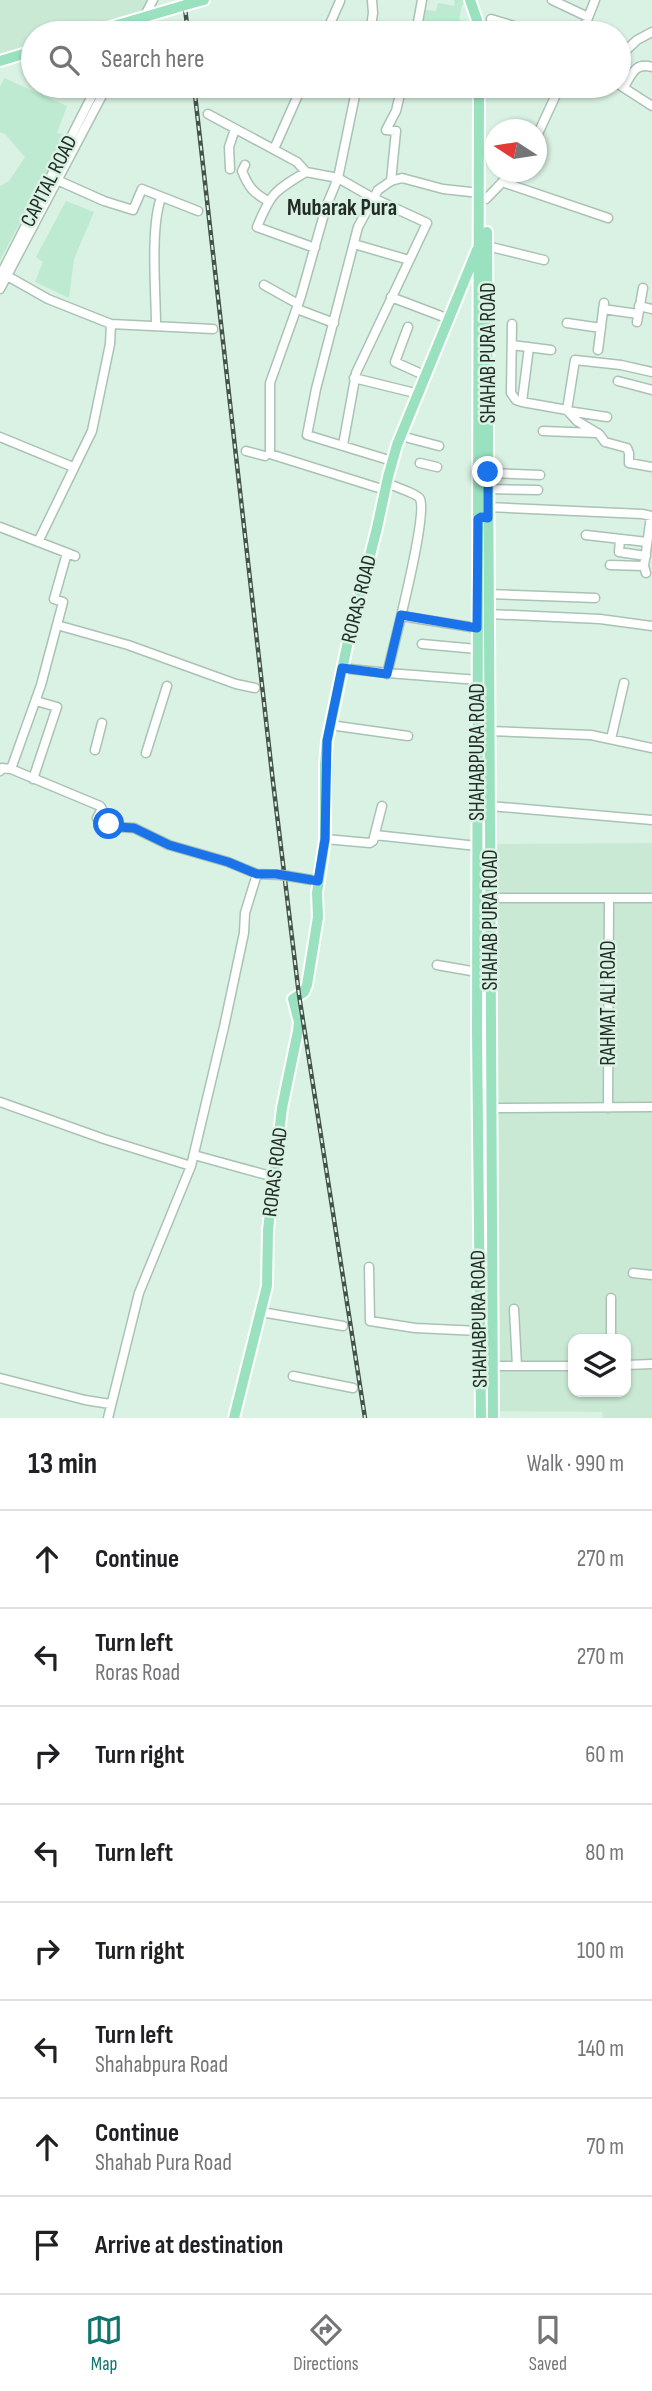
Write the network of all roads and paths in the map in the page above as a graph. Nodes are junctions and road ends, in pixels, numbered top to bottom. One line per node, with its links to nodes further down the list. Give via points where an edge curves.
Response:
1 (153, 0): 10 (street)
2 (372, 0): 15 (street)
3 (422, 0): 16 (street)
4 (470, 0): 17 (main road)
5 (478, 0): 18 (main road)
6 (552, 0): 11 (street)
7 (595, 0): 11 (street)
8 (341, 1): 14 (street)
9 (194, 2): 10 (main road)
10 (144, 17): 13 (main road)
11 (588, 17): 20 (street)
12 (491, 19): 19 (street)
13 (136, 21)
14 (332, 21)
15 (372, 21)
16 (418, 21)
17 (477, 21)
18 (482, 21)
19 (500, 21)
20 (586, 21)
21 (652, 32): 22 (street)
22 (631, 46)
23 (21, 55): 24 (main road)
24 (0, 61)
25 (652, 67): 26 (street, via 641,65)
26 (631, 76)
27 (631, 92): 36 (street)
28 (97, 98): 45 (street)
29 (97, 98): 59 (street, CAPITAL ROAD)
30 (297, 98): 40 (street)
31 (355, 98): 44 (street)
32 (399, 98): 46 (street, via 386,130 396,131)
33 (479, 98): 48 (main road)
34 (485, 98): 48 (main road, SHAHAB PURA ROAD)
35 (555, 98): 38 (street)
36 (652, 106)
37 (208, 114): 39 (street)
38 (545, 119)
39 (235, 129): 40 (street); 42 (street, via 229,146)
40 (274, 149): 43 (street)
41 (245, 165): 51 (street, via 242,171 248,186)
42 (230, 169)
43 (306, 172): 44 (street); 51 (street, via 277,189)
44 (338, 178): 50 (street); 56 (street)
45 (57, 180): 49 (street, via 133,210 142,189); 59 (street)
46 (391, 181): 48 (street, via 402,178); 50 (street)
47 (502, 182): 48 (street); 53 (street)
48 (483, 196): 55 (main road, SHAHAB PURA ROAD)
49 (161, 198): 52 (street); 72 (street, via 155,247)
50 (373, 198): 54 (street); 57 (street, via 427,223)
51 (268, 201): 56 (street, via 257,227)
52 (198, 211)
53 (608, 218)
54 (354, 244): 57 (street); 68 (street)
55 (484, 245): 58 (street); 67 (main road, RORAS ROAD); 102 (main road, SHAHAB PURA ROAD); 106 (main road, SHAHABPURA ROAD)
56 (315, 248): 64 (street)
57 (409, 260): 63 (street)
58 (544, 260)
59 (3, 275): 62 (street); 70 (street)
60 (264, 285): 64 (street)
61 (643, 288): 66 (street)
62 (0, 289)
63 (391, 297): 67 (street); 82 (street)
64 (297, 306): 68 (street); 104 (street, via 271,383 270,454)
65 (652, 309): 66 (street)
66 (638, 314): 75 (street, via 603,306)
67 (449, 319): 81 (main road, RORAS ROAD)
68 (334, 323): 93 (street, via 307,435)
69 (566, 323): 75 (street)
70 (111, 324): 72 (street); 99 (street, via 92,430)
71 (512, 324): 76 (street)
72 (156, 327): 74 (street)
73 (408, 327): 81 (street, via 395,362)
74 (213, 328)
75 (600, 328): 78 (street)
76 (512, 345): 77 (street); 86 (street, via 511,393)
77 (528, 347): 79 (street); 86 (street)
78 (598, 349)
79 (551, 350)
80 (652, 372): 87 (street, via 575,360)
81 (426, 376): 85 (main road, RORAS ROAD)
82 (354, 378): 85 (street); 93 (street)
83 (618, 381): 84 (street)
84 (652, 390)
85 (419, 394): 91 (main road, RORAS ROAD)
86 (522, 402): 87 (street)
87 (567, 410): 88 (street); 90 (street)
88 (607, 417)
89 (543, 431): 90 (street)
90 (599, 434): 101 (street, via 605,442 629,450 629,463)
91 (401, 436): 94 (street); 97 (main road, RORAS ROAD)
92 (0, 437): 99 (street)
93 (343, 445): 97 (street)
94 (439, 446)
95 (246, 451): 96 (street)
96 (265, 456)
97 (392, 461): 104 (main road, RORAS ROAD)
98 (420, 463): 100 (street)
99 (73, 467): 112 (street)
100 (437, 467)
101 (652, 467)
102 (488, 472): 103 (street); 106 (main road, SHAHAB PURA ROAD)
103 (540, 475)
104 (386, 486): 119 (street, via 417,496 421,502); 125 (main road, RORAS ROAD)
105 (538, 490): 106 (street)
106 (485, 505): 107 (street); 116 (main road, SHAHAB PURA ROAD); 122 (main road, SHAHABPURA ROAD)
107 (652, 516): 113 (street)
108 (2, 528): 110 (street); 112 (street)
109 (586, 535): 111 (street)
110 (0, 538)
111 (620, 539): 113 (street); 115 (street, via 618,551)
112 (38, 542): 120 (street, via 71,554 54,599 63,603)
113 (648, 542): 115 (street)
114 (610, 565): 115 (street)
115 (645, 565)
116 (488, 594): 117 (street); 118 (main road, SHAHAB PURA ROAD)
117 (595, 598)
118 (489, 614): 121 (street); 134 (main road, SHAHAB PURA ROAD)
119 (401, 615): 122 (street); 126 (street)
120 (57, 625): 130 (street); 131 (street)
121 (652, 626)
122 (477, 628): 124 (main road, SHAHABPURA ROAD)
123 (422, 644): 124 (street)
124 (477, 649): 127 (main road, SHAHABPURA ROAD)
125 (342, 668): 126 (street); 133 (main road, RORAS ROAD)
126 (387, 674): 127 (street)
127 (477, 680): 148 (main road, SHAHABPURA ROAD)
128 (624, 683): 136 (street)
129 (166, 686): 139 (street)
130 (255, 688)
131 (36, 701): 140 (street); 142 (street, via 57,707)
132 (102, 723): 138 (street)
133 (330, 725): 135 (street); 147 (main road, RORAS ROAD)
134 (489, 731): 136 (street); 144 (main road, SHAHAB PURA ROAD)
135 (408, 736)
136 (611, 739): 137 (street)
137 (652, 748)
138 (95, 750)
139 (146, 753)
140 (10, 769): 141 (street); 142 (street)
141 (0, 771)
142 (33, 779): 149 (street, via 100,806 97,818 117,827 134,828 169,845)
143 (382, 806): 146 (street)
144 (490, 806): 145 (street); 152 (main road, SHAHAB PURA ROAD)
145 (652, 820)
146 (375, 835): 147 (street, via 370,843); 148 (street)
147 (325, 839): 150 (main road, RORAS ROAD)
148 (477, 846): 151 (main road, SHAHABPURA ROAD)
149 (257, 874): 150 (street); 162 (street)
150 (318, 881): 164 (main road, RORAS ROAD, via 318,917 308,983 293,999 299,1022)
151 (477, 898): 152 (main road); 156 (main road, SHAHABPURA ROAD)
152 (490, 898): 153 (street); 160 (main road, SHAHAB PURA ROAD)
153 (609, 898): 154 (street); 161 (street, RAHMAT ALI ROAD)
154 (652, 898)
155 (436, 965): 156 (street)
156 (477, 972): 159 (main road, SHAHABPURA ROAD)
157 (0, 1102): 163 (street)
158 (652, 1107): 161 (street)
159 (477, 1108): 160 (main road); 165 (main road, SHAHABPURA ROAD)
160 (492, 1108): 161 (street); 166 (main road, SHAHAB PURA ROAD)
161 (608, 1108)
162 (194, 1155): 163 (street); 164 (street)
163 (191, 1166): 184 (street, via 139,1293)
164 (274, 1177): 172 (main road, RORAS ROAD)
165 (477, 1227): 166 (main road); 174 (main road, SHAHABPURA ROAD)
166 (492, 1228): 178 (main road, SHAHAB PURA ROAD)
167 (369, 1267): 174 (street, via 370,1321)
168 (634, 1273): 169 (street)
169 (652, 1275)
170 (611, 1298): 175 (street)
171 (514, 1309): 179 (street)
172 (261, 1312): 173 (street); 186 (main road, RORAS ROAD)
173 (343, 1326)
174 (479, 1331): 187 (main road, SHAHABPURA ROAD)
175 (611, 1334)
176 (652, 1364): 177 (street)
177 (631, 1365)
178 (493, 1366): 179 (street); 188 (main road, SHAHAB PURA ROAD)
179 (517, 1366): 180 (street)
180 (568, 1366)
181 (293, 1376): 183 (street)
182 (0, 1378): 184 (street)
183 (353, 1388)
184 (110, 1404): 185 (street)
185 (108, 1418)
186 (234, 1418)
187 (481, 1418)
188 (493, 1418)

